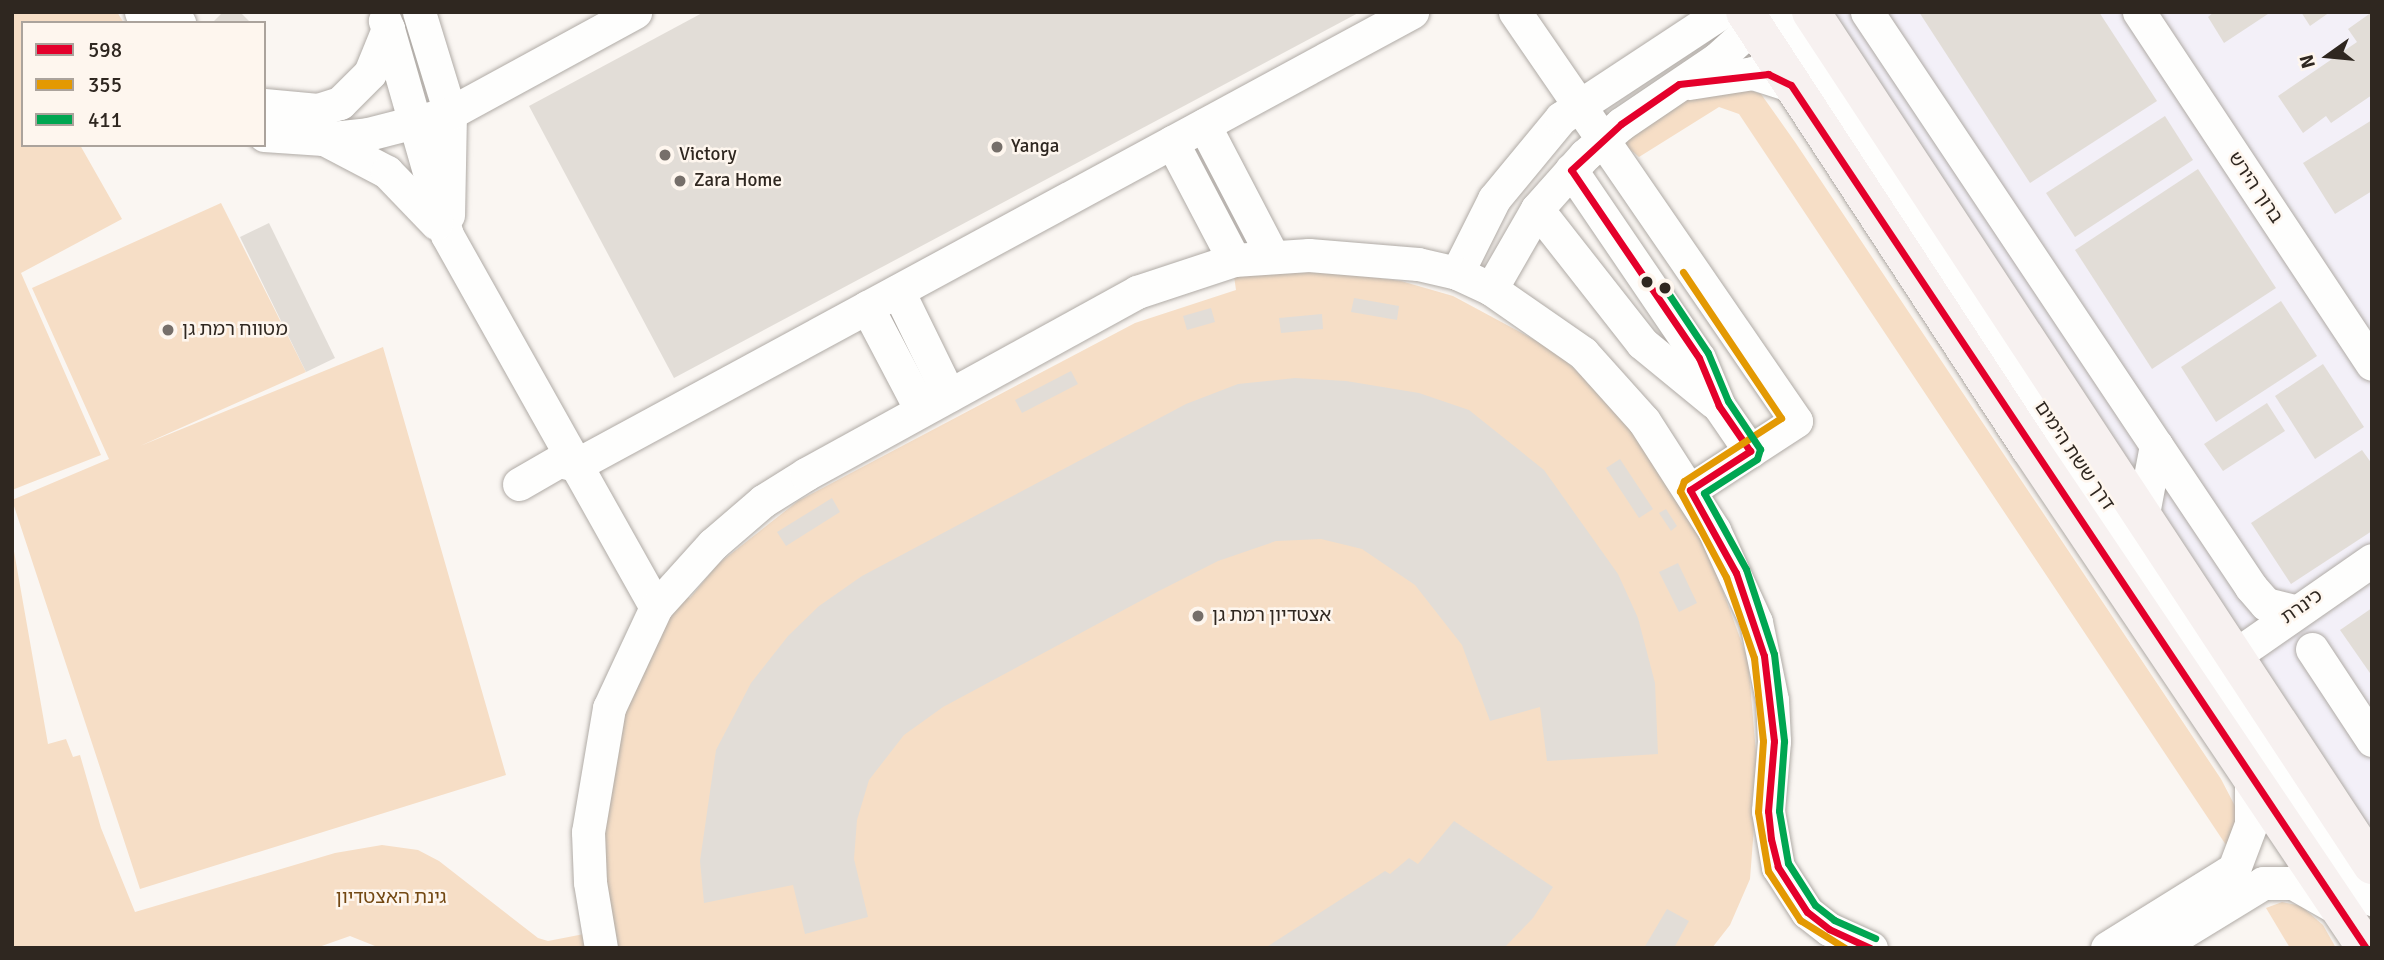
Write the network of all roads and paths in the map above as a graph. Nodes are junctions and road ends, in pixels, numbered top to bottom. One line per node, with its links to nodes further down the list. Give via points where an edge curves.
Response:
1 (419, 12): 12 (street)
2 (635, 12): 13 (street)
3 (1412, 12): 20 (street)
4 (1515, 12): 16 (street)
5 (1683, 12): 11 (street)
6 (1811, 12): 42 (main road, דרך ששת הימים)
7 (1867, 12): 37 (street)
8 (2139, 12): 34 (street, ברוך הירש)
9 (1753, 15): 11 (street); 14 (street); 15 (main road, דרך ששת הימים); 51 (street, דרך ששת הימים)
10 (385, 21): 17 (street, via 370,73 340,103 318,110); 19 (street)
11 (1661, 51): 16 (street)
12 (435, 64): 13 (street, via 453,76); 18 (street)
13 (502, 84): 18 (street)
14 (1679, 85): 15 (street, via 1754,73); 23 (street)
15 (1791, 85): 49 (main road, דרך ששת הימים)
16 (1576, 104): 23 (street); 30 (street, via 1494,200)
17 (266, 105)
18 (450, 113): 19 (street); 27 (street)
19 (416, 122): 22 (street); 27 (street)
20 (1204, 125): 24 (street); 28 (street)
21 (266, 135): 22 (street)
22 (323, 139): 27 (street, via 387,172)
23 (1602, 139): 25 (street); 38 (street, via 1796,421)
24 (1172, 142): 29 (street); 32 (street)
25 (1571, 170): 26 (street); 36 (street, via 1699,358)
26 (1538, 209): 31 (street); 36 (street, via 1642,343)
27 (447, 235): 39 (street)
28 (1273, 257): 29 (street); 30 (street, via 1386,258)
29 (1234, 260): 35 (street, via 1137,292)
30 (1457, 273): 31 (street)
31 (1491, 289): 41 (street, via 1583,353 1644,421)
32 (898, 291): 33 (street); 35 (street)
33 (867, 307): 35 (street); 39 (street)
34 (2372, 364)
35 (935, 402): 44 (street, via 763,501 694,562)
36 (1719, 406): 38 (street)
37 (2156, 445): 42 (street); 45 (street, via 2251,587 2266,604)
38 (1750, 451): 41 (street)
39 (576, 465): 40 (street, via 559,461); 44 (street)
40 (519, 484)
41 (1690, 490): 52 (street, via 1736,573 1765,656 1774,741 1768,811 1778,867 1807,912)
42 (2142, 519): 47 (main road, דרך ששת הימים)
43 (2372, 560): 45 (street, כינרת)
44 (656, 607): 53 (street, via 609,708 592,793 590,882)
45 (2295, 611): 47 (street, כינרת)
46 (2312, 649): 48 (street)
47 (2234, 656): 50 (main road, דרך ששת הימים)
48 (2372, 740)
49 (2251, 775): 51 (main road, דרך ששת הימים); 54 (street, via 2252,824 2234,869)
50 (2372, 865)
51 (2356, 905): 55 (street, via 2293,883 2263,883); 56 (main road, דרך ששת הימים)
52 (1847, 944)
53 (601, 948)
54 (2107, 948)
55 (2157, 948)
56 (2366, 948)

